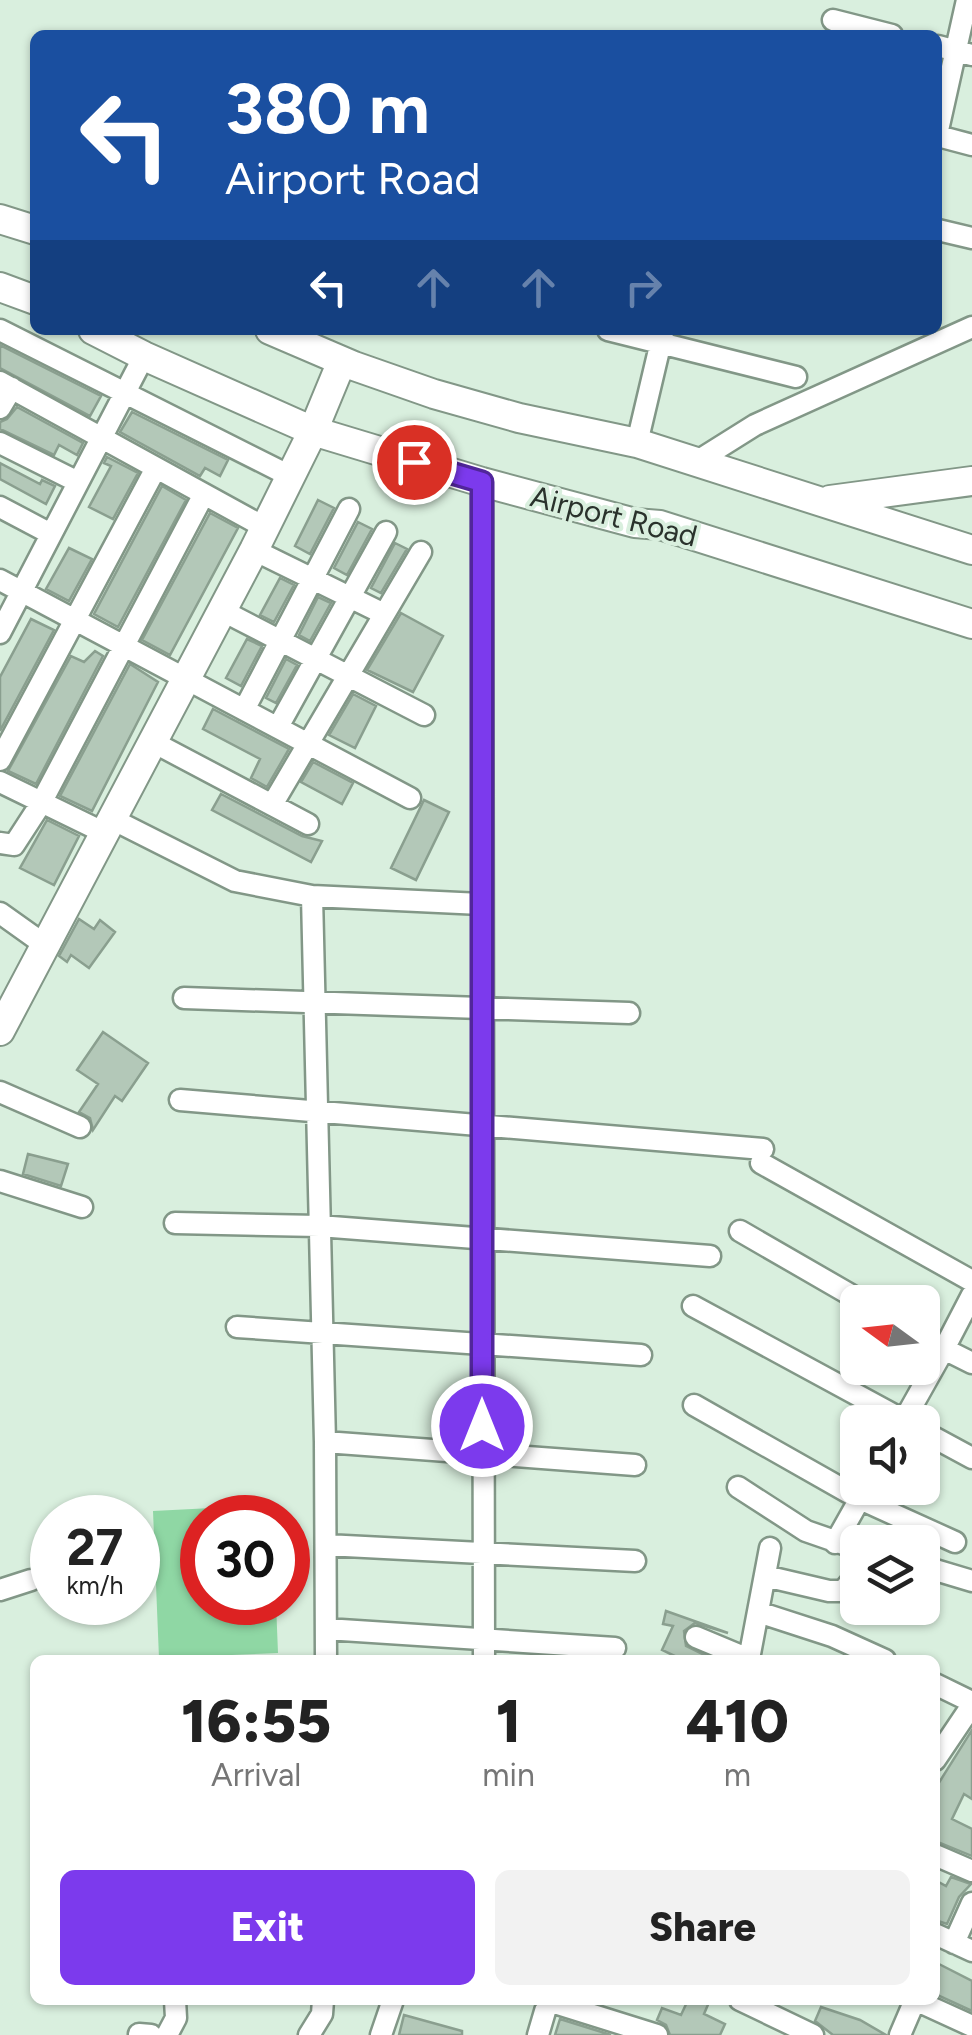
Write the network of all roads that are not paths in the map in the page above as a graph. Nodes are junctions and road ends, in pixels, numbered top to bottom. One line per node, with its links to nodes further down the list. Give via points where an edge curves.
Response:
1 (968, 0): 4 (street)
2 (833, 20): 3 (street)
3 (872, 30)
4 (955, 51): 5 (street)
5 (942, 114)
6 (942, 134): 7 (street)
7 (972, 145)
8 (0, 218): 9 (main road)
9 (30, 228)
10 (942, 231): 11 (street)
11 (972, 238)
12 (0, 287): 13 (main road)
13 (30, 298)
14 (972, 328): 29 (street, via 755,425)
15 (0, 330): 23 (street)
16 (103, 335): 19 (main road, Airport Road)
17 (282, 335): 20 (main road)
18 (663, 337): 21 (street); 28 (street)
19 (144, 356): 23 (street); 25 (main road, Airport Road)
20 (342, 361): 25 (main road); 28 (main road, via 519,418)
21 (796, 376)
22 (6, 385): 24 (street); 26 (street)
23 (125, 392): 26 (street); 31 (street)
24 (0, 408)
25 (313, 431): 31 (main road); 34 (main road, Airport Road)
26 (102, 438): 30 (street); 33 (street)
27 (0, 443): 33 (street)
28 (637, 443): 29 (main road)
29 (696, 462): 36 (main road)
30 (156, 468): 35 (street); 50 (street)
31 (290, 476): 41 (main road)
32 (972, 481): 36 (main road)
33 (78, 482): 40 (street)
34 (482, 482): 51 (main road, Airport Road, via 660,525); 72 (street)
35 (204, 494): 41 (street); 54 (street)
36 (820, 501): 42 (main road)
37 (0, 508): 40 (street)
38 (349, 508): 44 (street)
39 (386, 532): 47 (street)
40 (51, 534): 46 (street)
41 (259, 539): 44 (street); 48 (main road)
42 (972, 550)
43 (421, 552): 49 (street)
44 (312, 578): 47 (street); 53 (street)
45 (0, 580): 46 (street)
46 (21, 592): 50 (street); 52 (street)
47 (350, 597): 49 (street); 55 (street)
48 (222, 610): 53 (street); 57 (main road)
49 (384, 614): 56 (street)
50 (75, 620): 54 (street); 63 (street)
51 (972, 624)
52 (0, 633)
53 (280, 640): 55 (street); 58 (street)
54 (124, 646): 57 (street); 66 (street)
55 (316, 659): 56 (street); 60 (street)
56 (348, 676): 59 (street); 62 (street)
57 (186, 679): 58 (street); 61 (main road)
58 (244, 710): 60 (street)
59 (424, 715)
60 (278, 727): 62 (street)
61 (153, 742): 67 (street); 69 (main road)
62 (308, 744): 65 (street); 67 (street)
63 (0, 760)
64 (0, 782): 66 (street)
65 (410, 798)
66 (40, 805): 69 (street); 70 (street, via 20,840)
67 (272, 805): 68 (street)
68 (308, 824)
69 (110, 827): 71 (street, via 235,881); 74 (main road)
70 (0, 842)
71 (312, 896): 72 (street); 76 (street)
72 (480, 904): 77 (street)
73 (0, 912): 74 (street)
74 (45, 944): 79 (main road)
75 (184, 998): 76 (street)
76 (314, 1003): 77 (street); 82 (street)
77 (482, 1008): 78 (street); 83 (street)
78 (629, 1013)
79 (3, 1017)
80 (0, 1092): 84 (street)
81 (180, 1100): 82 (street)
82 (315, 1114): 83 (street); 88 (street)
83 (480, 1124): 90 (street); 92 (street, via 762,1156)
84 (80, 1127)
85 (0, 1181): 86 (street)
86 (82, 1207)
87 (175, 1223): 88 (street)
88 (320, 1226): 90 (street); 97 (street)
89 (740, 1232): 93 (street)
90 (482, 1239): 91 (street); 98 (street)
91 (710, 1256)
92 (972, 1281)
93 (840, 1289)
94 (972, 1295): 100 (street)
95 (692, 1306): 104 (street)
96 (237, 1326): 97 (street)
97 (320, 1334): 98 (street); 107 (street)
98 (482, 1344): 101 (street); 108 (street)
99 (940, 1347): 100 (street)
100 (944, 1349): 102 (street); 105 (street)
101 (641, 1355)
102 (972, 1363)
103 (694, 1405): 111 (street)
104 (874, 1405)
105 (918, 1405)
106 (940, 1441): 109 (street)
107 (325, 1442): 108 (street); 118 (street)
108 (482, 1454): 110 (street); 120 (street)
109 (972, 1458)
110 (635, 1465)
111 (840, 1481)
112 (738, 1487): 116 (street)
113 (856, 1505): 116 (street)
114 (886, 1505): 115 (street)
115 (955, 1542)
116 (834, 1543): 117 (street)
117 (840, 1544)
118 (326, 1545): 120 (street); 129 (street)
119 (770, 1548): 123 (street)
120 (482, 1553): 121 (street); 132 (street)
121 (635, 1561)
122 (940, 1571): 125 (street)
123 (765, 1576): 127 (street); 128 (street)
124 (30, 1580): 126 (street)
125 (972, 1581)
126 (0, 1590)
127 (840, 1591)
128 (758, 1612): 135 (street); 136 (street)
129 (326, 1630): 132 (street); 133 (street)
130 (696, 1637): 134 (street)
131 (615, 1648): 132 (street)
132 (484, 1650)
133 (326, 1655)
134 (738, 1655)
135 (751, 1655)
136 (874, 1655)
137 (940, 1687): 138 (street)
138 (972, 1703): 139 (street)
139 (940, 1746)
140 (940, 1857): 141 (street)
141 (972, 1871)
142 (972, 1903): 143 (street)
143 (954, 1943)
144 (175, 2005): 155 (street)
145 (322, 2005): 156 (street)
146 (391, 2005): 157 (street)
147 (545, 2005): 158 (street)
148 (562, 2005): 159 (street)
149 (750, 2005): 160 (street)
150 (913, 2005): 161 (street)
151 (926, 2005): 152 (street)
152 (972, 2026)
153 (139, 2034): 154 (street)
154 (150, 2035)
155 (167, 2035)
156 (309, 2035)
157 (381, 2035)
158 (538, 2035)
159 (657, 2035)
160 (813, 2035)
161 (900, 2035)

